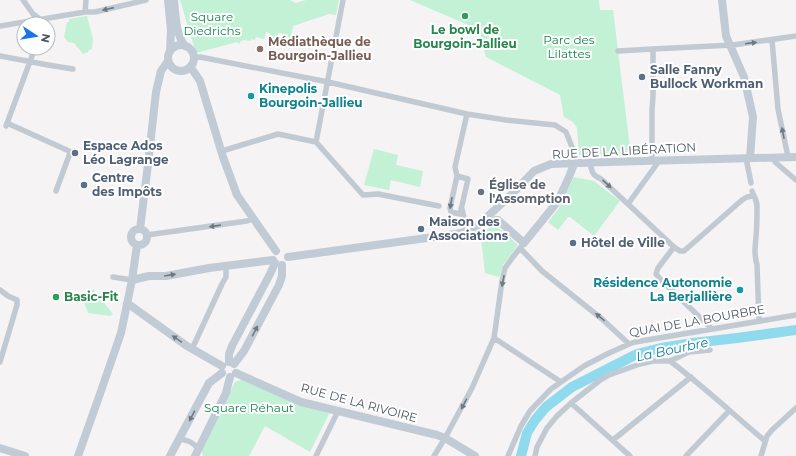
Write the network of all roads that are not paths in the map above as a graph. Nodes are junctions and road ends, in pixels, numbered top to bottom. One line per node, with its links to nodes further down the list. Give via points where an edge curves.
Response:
1 (23, 0): 9 (street)
2 (86, 0): 8 (street)
3 (146, 0): 8 (street, one-way to 8)
4 (168, 0): 18 (street)
5 (174, 0): 16 (street, via 177,28 180,40)
6 (343, 0): 27 (street)
7 (722, 0): 15 (street)
8 (85, 12): 10 (street)
9 (35, 16)
10 (56, 19)
11 (16, 24): 12 (street)
12 (0, 26)
13 (796, 36): 14 (street)
14 (772, 40): 15 (street, one-way to 14); 31 (street, one-way to 14, via 778,109)
15 (729, 45): 17 (street); 32 (street, via 744,77 753,117)
16 (185, 46): 18 (street, via 178,46); 22 (street)
17 (653, 49): 19 (street); 34 (street, via 652,109)
18 (170, 51): 24 (street)
19 (618, 51)
20 (0, 56): 23 (street)
21 (32, 56): 23 (street)
22 (194, 58): 25 (street); 27 (street, via 200,57)
23 (30, 62): 26 (street); 40 (street, via 6,124 69,151)
24 (170, 65): 25 (street, via 179,71); 48 (street, via 161,72 158,83)
25 (190, 67): 30 (street, via 200,81)
26 (73, 69)
27 (328, 82): 28 (street); 29 (street)
28 (467, 114): 36 (street, via 555,125 566,132); 37 (street, via 455,167)
29 (316, 142): 30 (street, via 278,134); 42 (street, via 363,195 378,194)
30 (222, 151): 45 (street, via 237,195)
31 (792, 157): 33 (street, RUE DE LA LIBÉRATION)
32 (748, 158): 33 (street, RUE DE LA LIBÉRATION); 34 (street, RUE DE LA LIBÉRATION); 39 (street)
33 (774, 158): 38 (street, via 775,162)
34 (655, 161): 35 (street, RUE DE LA LIBÉRATION); 41 (street)
35 (590, 163): 36 (street, RUE DE LA LIBÉRATION); 41 (street, one-way to 41, via 594,176 601,179)
36 (574, 164): 44 (street, RUE DE LA LIBÉRATION, via 551,164 534,171); 52 (street, via 558,201)
37 (457, 176): 43 (street, via 468,179); 43 (street, one-way to 43, via 451,212 460,214)
38 (796, 180)
39 (751, 182)
40 (56, 191)
41 (628, 204): 53 (street)
42 (438, 206)
43 (462, 207): 49 (street)
44 (495, 210): 46 (street); 47 (street, RUE DE LA LIBÉRATION)
45 (253, 219): 50 (street, one-way to 50); 54 (street)
46 (496, 220): 47 (street); 52 (street)
47 (479, 225): 49 (street, RUE DE LA LIBÉRATION)
48 (140, 229): 50 (street); 51 (street, via 133,232 131,237)
49 (467, 232): 55 (street, RUE DE LA LIBÉRATION)
50 (147, 235): 51 (street, via 144,242)
51 (137, 244): 59 (street)
52 (522, 245): 65 (street, one-way to 65, via 505,268); 66 (street, one-way to 52, via 602,318 542,271)
53 (674, 247): 63 (street, via 684,251 742,200 753,194 757,207 755,259); 64 (street, via 656,274)
54 (276, 251): 55 (street, via 282,250); 56 (street)
55 (288, 258): 56 (street, via 286,262)
56 (276, 263): 57 (street); 71 (street, via 232,346); 71 (street, one-way to 56, via 244,352 279,285 282,276)
57 (226, 266): 59 (street, one-way to 57); 67 (street, via 226,277)
58 (113, 278): 59 (street)
59 (132, 280): 61 (street)
60 (0, 290): 70 (street, via 17,300 17,305)
61 (127, 303): 67 (street, one-way to 61); 86 (street, via 117,346)
62 (796, 315): 63 (street, QUAI DE LA BOURBRE)
63 (759, 321): 64 (street, QUAI DE LA BOURBRE)
64 (712, 329): 66 (street, QUAI DE LA BOURBRE)
65 (494, 338): 74 (street); 79 (street, one-way to 79, via 472,388)
66 (629, 344): 74 (street, QUAI DE LA BOURBRE, via 584,366)
67 (192, 349): 71 (street)
68 (710, 350): 69 (street, via 689,352)
69 (670, 361): 73 (street); 75 (street, via 640,364 609,375)
70 (0, 362)
71 (227, 366): 72 (street, via 237,369); 72 (street, RUE DE LA RIVOIRE, via 226,377); 80 (street, one-way to 80, via 209,383)
72 (233, 375): 77 (street, RUE DE LA RIVOIRE, via 301,402); 84 (street)
73 (690, 377): 78 (street); 81 (street)
74 (561, 382): 91 (street, QUAI DE LA BOURBRE, via 530,411)
75 (571, 403): 81 (street); 92 (street, via 547,428)
76 (796, 408): 82 (street, via 772,430)
77 (338, 411): 79 (street, RUE DE LA RIVOIRE); 88 (street)
78 (729, 411): 82 (street); 94 (street)
79 (445, 438): 89 (street); 90 (street, RUE DE LA RIVOIRE)
80 (179, 439): 84 (street, via 193,443); 87 (street)
81 (613, 440): 93 (street)
82 (765, 441): 95 (street)
83 (0, 448): 85 (street)
84 (196, 452)
85 (25, 456)
86 (78, 456)
87 (170, 456)
88 (316, 456)
89 (434, 456)
90 (475, 456)
91 (508, 456)
92 (535, 456)
93 (630, 456)
94 (686, 456)
95 (760, 456)

